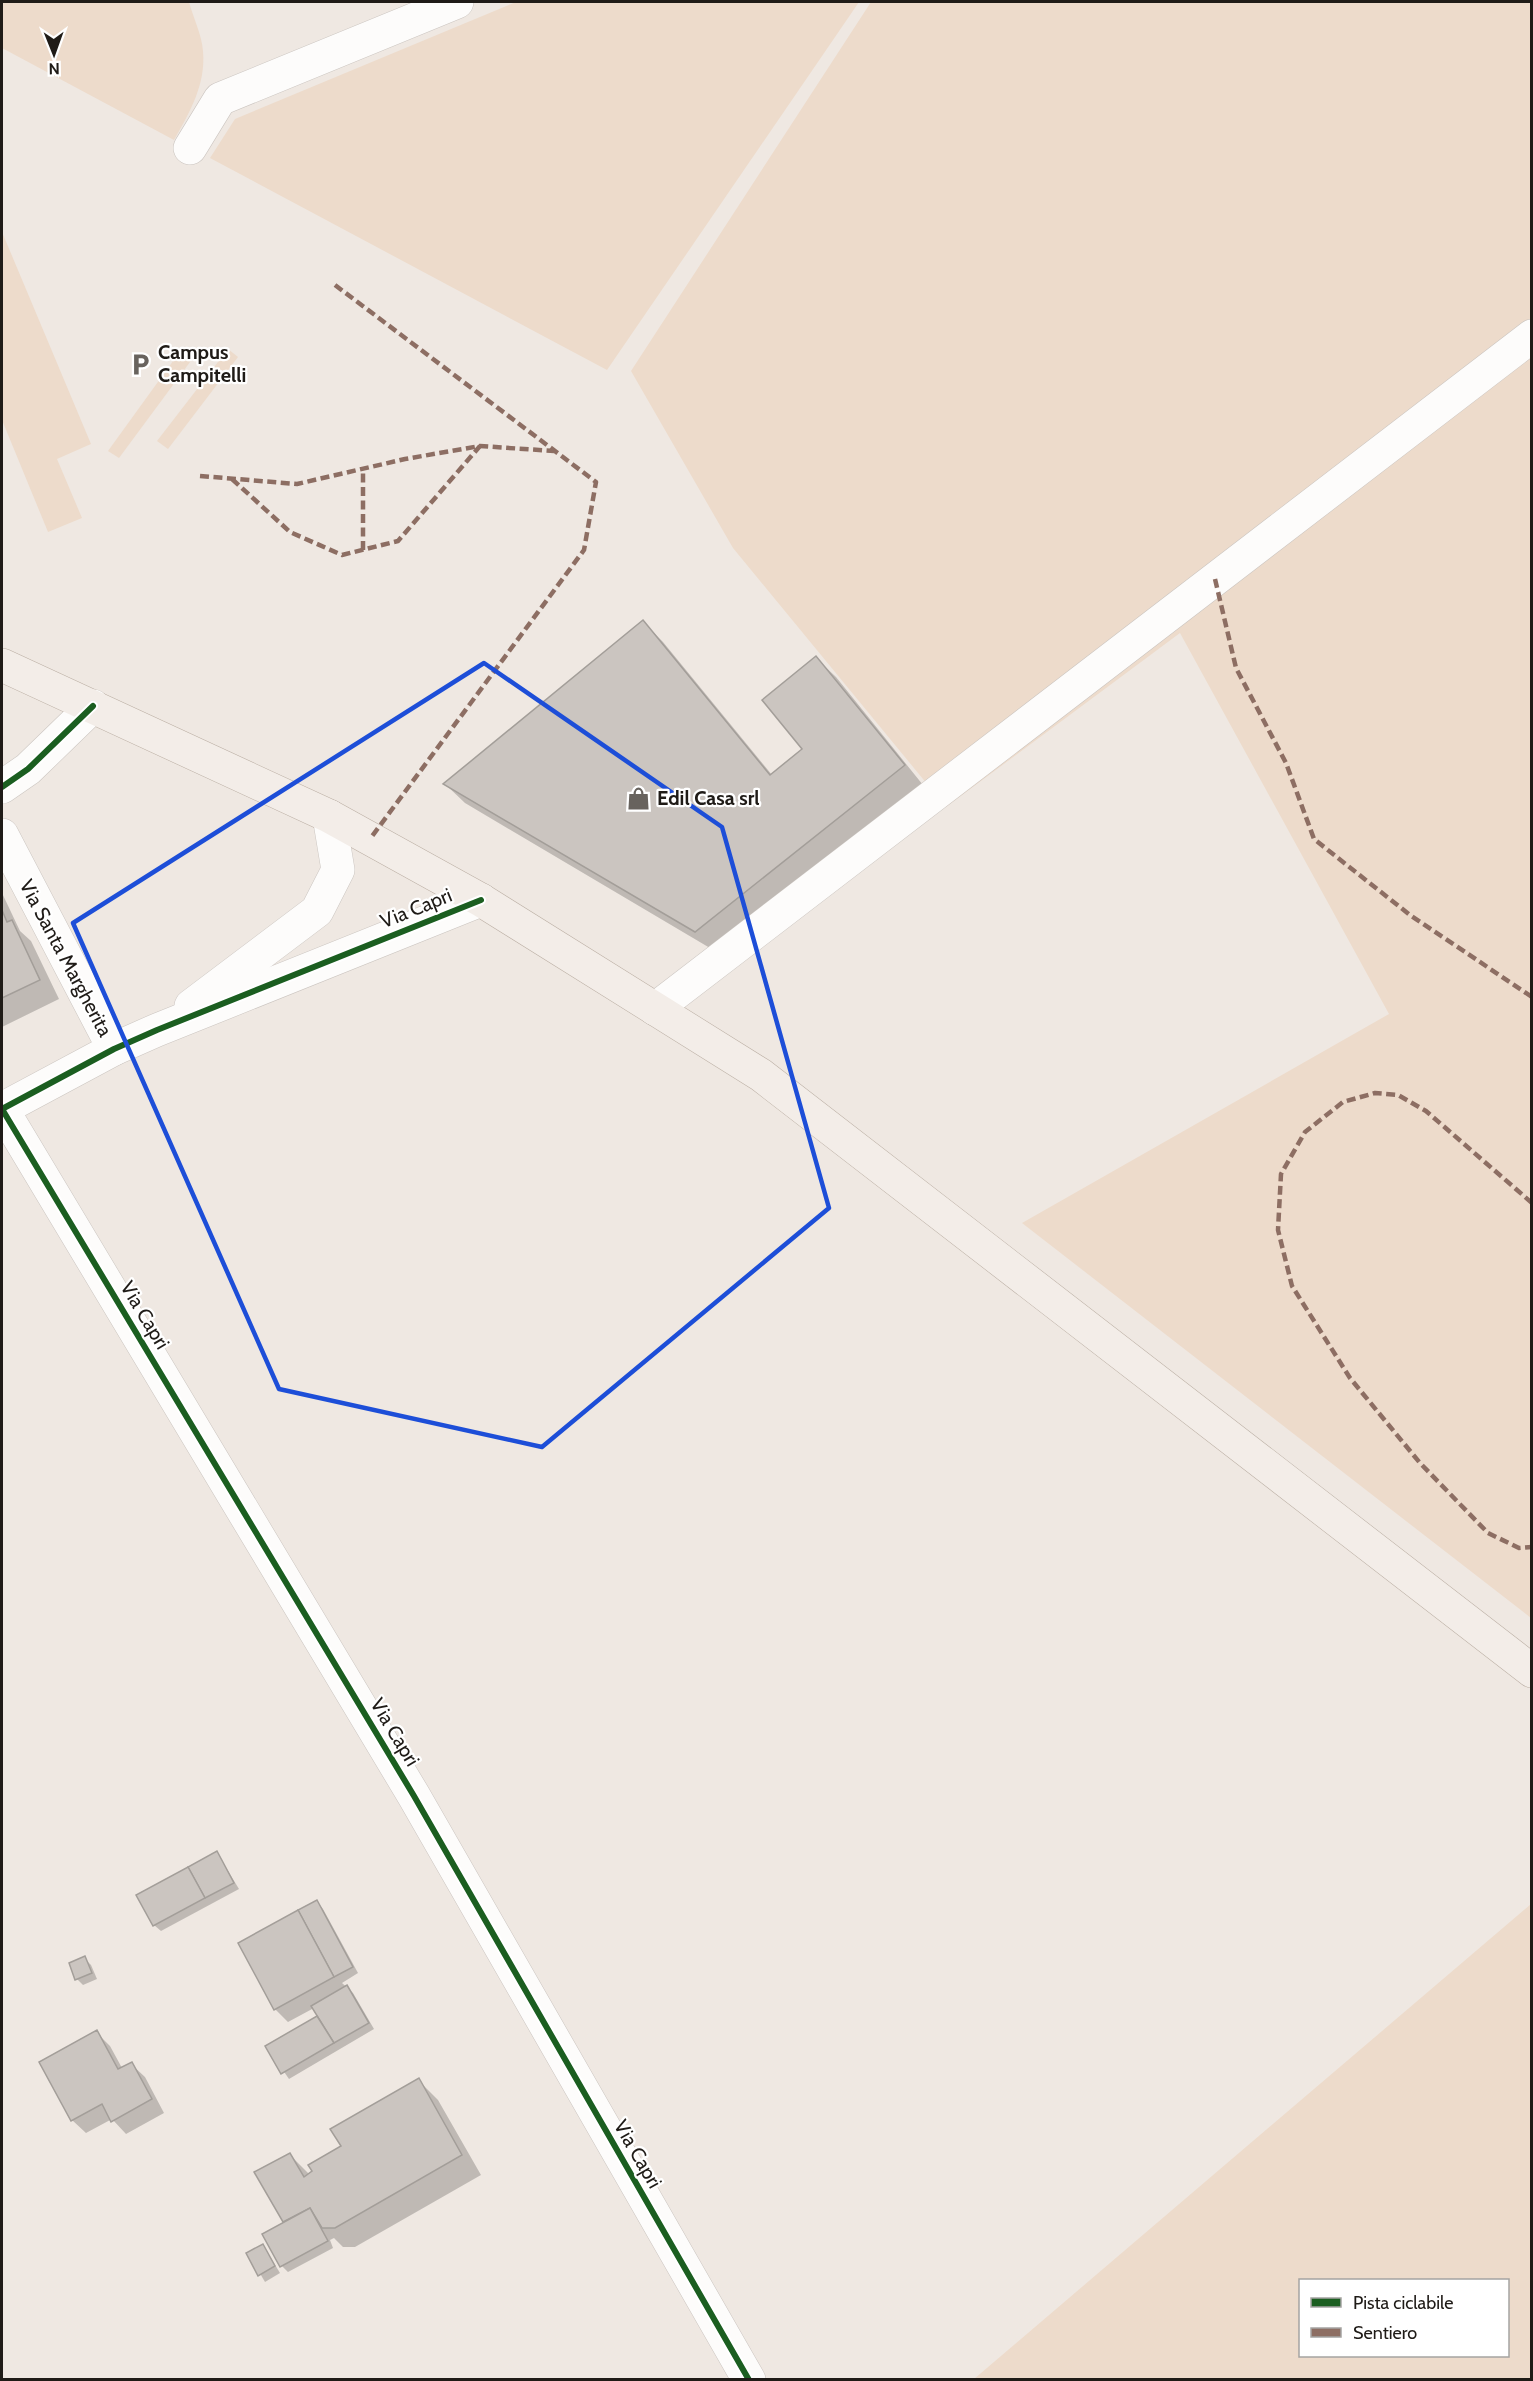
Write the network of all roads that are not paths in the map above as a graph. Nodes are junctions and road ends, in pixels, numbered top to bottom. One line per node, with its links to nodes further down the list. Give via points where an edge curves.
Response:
1 (457, 2): 2 (street, via 220,99)
2 (190, 148)
3 (1532, 336): 10 (street)
4 (3, 671): 5 (main road)
5 (93, 706): 6 (street, via 35,762); 7 (main road)
6 (2, 787)
7 (329, 816): 9 (main road); 11 (street, Via Capri, via 338,870 317,911)
8 (2, 835): 12 (street, Via Santa Margherita)
9 (481, 900): 10 (main road); 11 (street, Via Capri)
10 (655, 1009): 14 (main road, via 761,1075)
11 (157, 1030): 12 (street, Via Capri)
12 (114, 1050): 13 (street, Via Capri)
13 (2, 1109): 15 (street, Via Capri, via 414,1796)
14 (1532, 1671)
15 (748, 2379)

